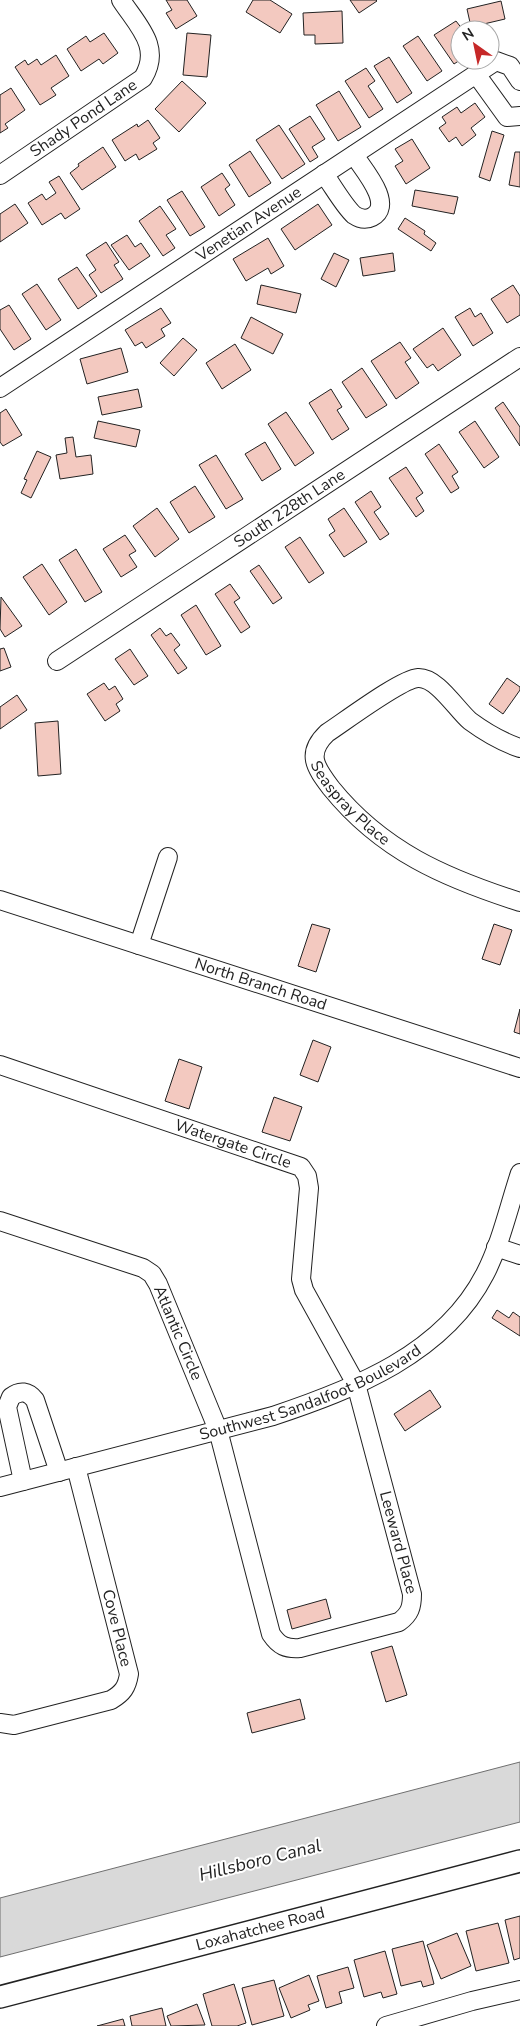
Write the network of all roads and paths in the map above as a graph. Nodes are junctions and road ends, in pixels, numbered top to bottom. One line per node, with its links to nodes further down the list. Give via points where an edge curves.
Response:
1 (121, 0): 7 (street, Shady Pond Lane, via 150,47 151,58 143,78)
2 (476, 74): 3 (street, Venetian Avenue, via 496,61 510,66); 4 (street, via 507,117); 5 (street, Venetian Avenue)
3 (520, 81)
4 (520, 116)
5 (354, 155): 6 (street, Venetian Avenue); 6 (street, via 379,193 381,204 378,213 361,219 354,214)
6 (324, 174): 9 (street, Venetian Avenue)
7 (0, 175)
8 (520, 357): 10 (street, South 228th Lane)
9 (0, 388)
10 (57, 660)
11 (520, 748): 14 (street, Seaspray Place, via 472,722 438,687 418,678 403,683 326,733 314,753 319,772 342,802 389,844 433,870)
12 (168, 857): 15 (street)
13 (0, 900): 15 (street, North Branch Road)
14 (520, 902)
15 (140, 945): 17 (street, North Branch Road)
16 (0, 1065): 22 (street, Watergate Circle, via 301,1167 309,1188 301,1279)
17 (520, 1068)
18 (520, 1173): 20 (street, Southwest Sandalfoot Boulevard)
19 (0, 1221): 23 (street, Atlantic Circle, via 152,1274)
20 (496, 1248): 21 (street); 22 (street, Southwest Sandalfoot Boulevard, via 473,1295 438,1335)
21 (520, 1255)
22 (356, 1384): 23 (street, Southwest Sandalfoot Boulevard, via 273,1416); 23 (street, Leeward Place, via 412,1594 408,1614 399,1622 300,1648 288,1649 278,1644 271,1634)
23 (218, 1430): 24 (street, Southwest Sandalfoot Boulevard)
24 (67, 1470): 25 (street, Southwest Sandalfoot Boulevard); 25 (street, Cove Place, via 35,1400 31,1394 20,1392 11,1397 7,1407); 27 (street, Cove Place, via 129,1674 127,1685 121,1695 111,1700 14,1725)
25 (23, 1481): 26 (street, Southwest Sandalfoot Boulevard)
26 (0, 1487)
27 (0, 1722)
28 (520, 1861): 30 (main road, Loxahatchee Road)
29 (520, 1990): 31 (street)
30 (0, 1997)
31 (386, 2026)

